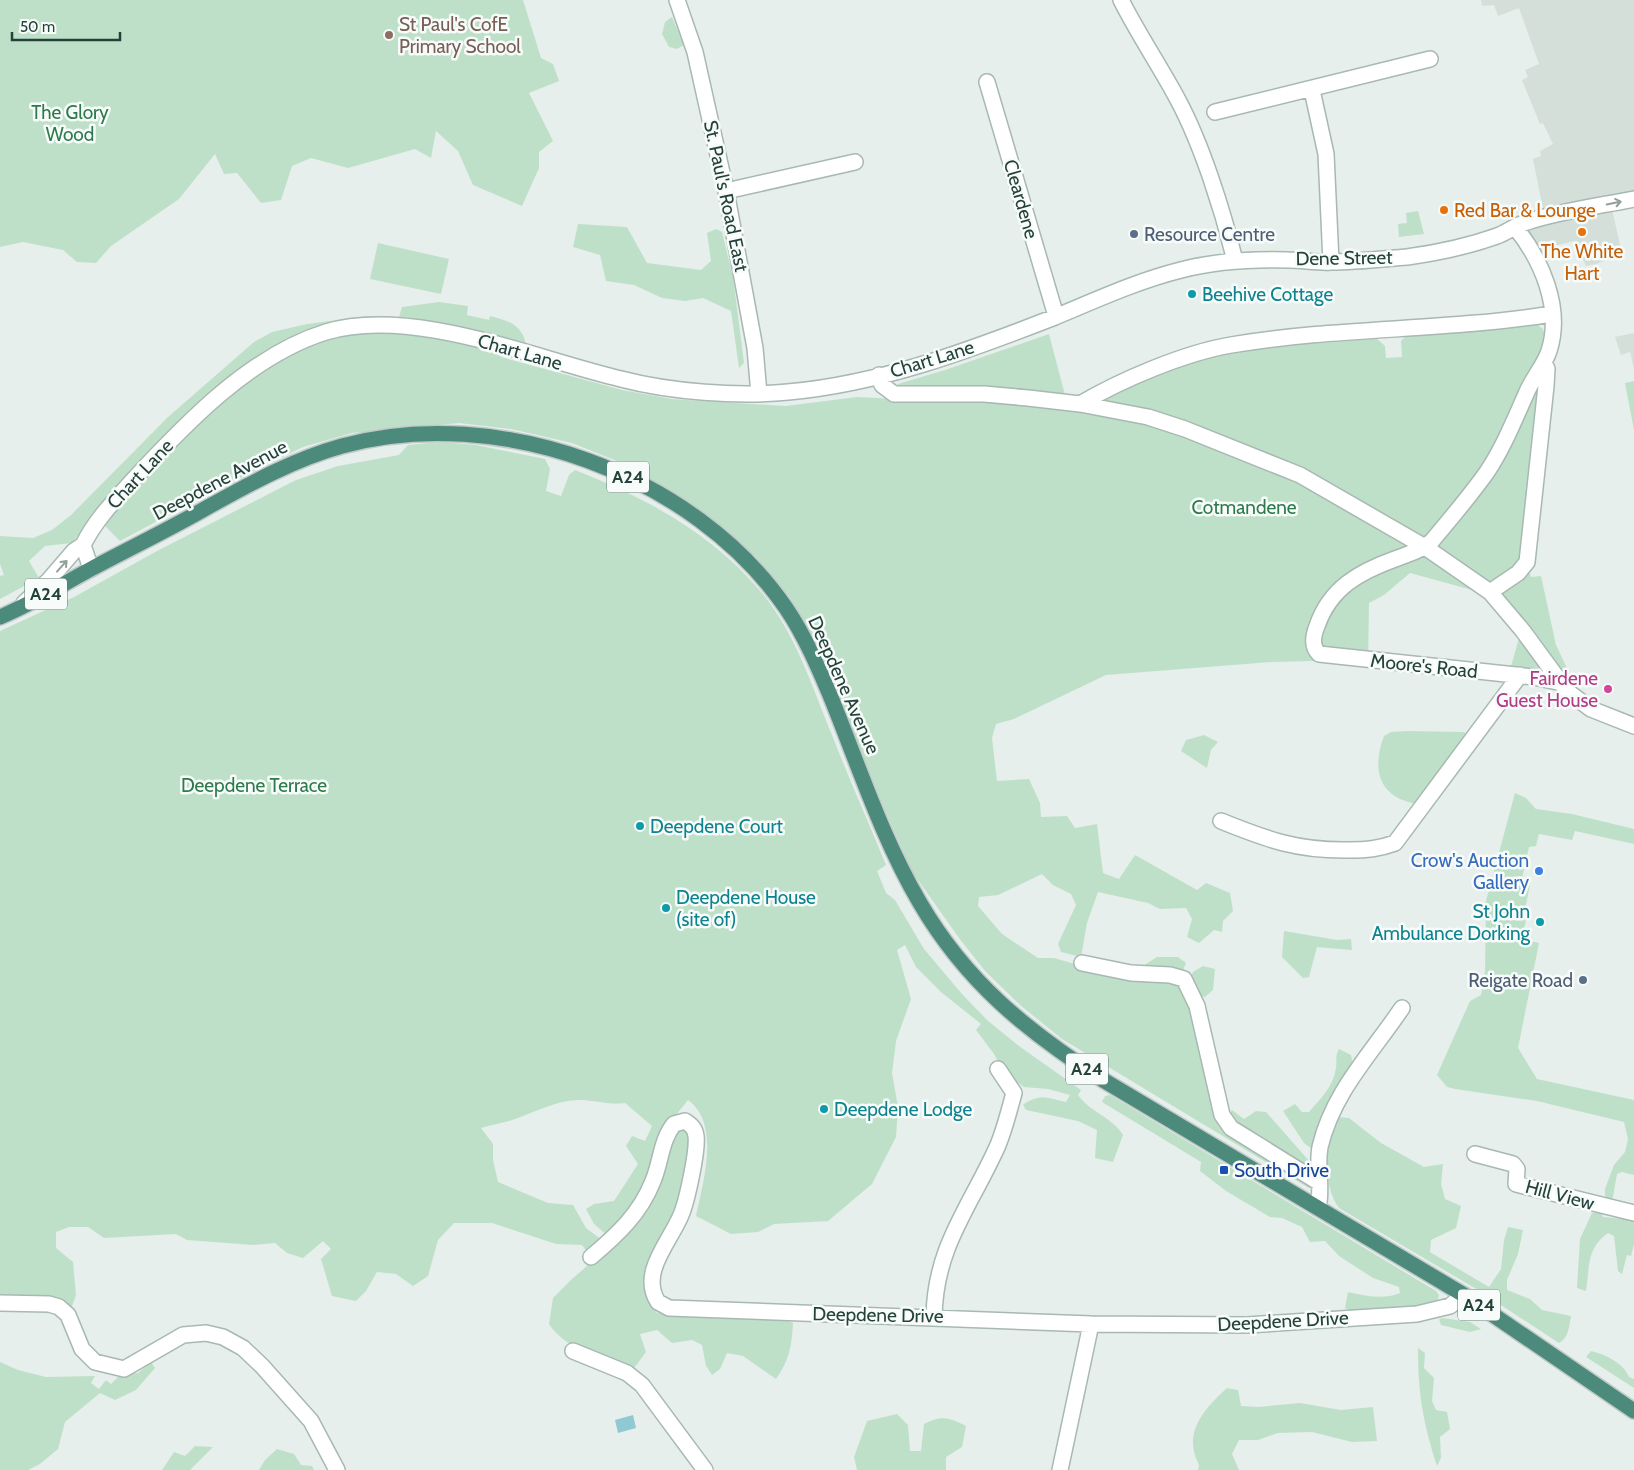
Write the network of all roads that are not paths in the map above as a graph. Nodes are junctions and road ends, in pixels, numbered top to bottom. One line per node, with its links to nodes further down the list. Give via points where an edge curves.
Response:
1 (677, 0): 8 (street, St. Paul's Road East, via 695,52)
2 (1121, 0): 11 (street, via 1191,129)
3 (1430, 59): 5 (street)
4 (987, 82): 14 (street, Cleardene)
5 (1312, 90): 6 (street); 12 (street, via 1326,154)
6 (1215, 112)
7 (855, 162): 8 (street)
8 (726, 191): 17 (street, St. Paul's Road East, via 755,348)
9 (1634, 199): 10 (street, Dene Street, one-way to 9)
10 (1515, 226): 12 (street, Dene Street, via 1497,236 1442,250); 13 (street, via 1535,254 1548,290)
11 (1235, 262): 12 (street, Dene Street); 14 (street, Dene Street, via 1203,264 1149,279)
12 (1331, 262)
13 (1552, 314): 15 (street, via 1550,350); 18 (street, via 1326,332 1230,345 1147,372)
14 (1056, 316): 16 (street, Chart Lane, via 965,351)
15 (1544, 362): 20 (street, via 1487,472); 22 (street, via 1546,386 1527,562 1518,573)
16 (879, 375): 17 (street, Chart Lane, via 823,388); 18 (street, via 882,385 894,394 984,394)
17 (759, 394): 19 (street, Chart Lane, via 627,381 491,342 443,332 385,326 330,331 288,347 266,360 198,414 112,503 93,525)
18 (1080, 404): 20 (street, via 1148,417 1270,462 1337,494)
19 (83, 545): 21 (street); 23 (street, Chart Lane, one-way to 19)
20 (1425, 547): 22 (street); 25 (street, Moore's Road, via 1365,571 1334,594 1322,613 1314,649 1319,654)
21 (91, 569): 23 (highway, Deepdene Avenue / A24); 34 (highway, Deepdene Avenue / A24, via 256,480 323,452 386,435 449,434 508,439 568,454 642,483 724,539 786,607 811,653 883,825 917,896 946,942 992,996 1059,1052)
22 (1490, 592): 26 (street)
23 (15, 611): 24 (highway, Deepdene Avenue / A24)
24 (0, 617)
25 (1520, 675): 26 (street, Moore's Road); 28 (street, via 1395,843 1380,849 1320,851 1254,834)
26 (1562, 683): 27 (street, via 1567,692 1590,709)
27 (1634, 726)
28 (1221, 821)
29 (1082, 962): 33 (street, via 1184,980 1197,1006 1222,1115 1231,1128)
30 (1402, 1008): 33 (street, via 1333,1107 1320,1149)
31 (998, 1069): 39 (street, via 1014,1093 1007,1123 951,1235 934,1294)
32 (1476, 1154): 35 (street, Hill View, via 1513,1164 1517,1169 1516,1184)
33 (1318, 1182): 34 (street, via 1322,1190)
34 (1318, 1208): 37 (highway, Deepdene Avenue / A24)
35 (1634, 1213)
36 (591, 1257): 39 (street, Deepdene Drive, via 634,1217 653,1182 668,1132 674,1124 685,1121 694,1129 696,1138 690,1178 682,1214 658,1260 652,1279 653,1295 662,1306 688,1310)
37 (1464, 1295): 40 (street, Deepdene Drive, via 1450,1306 1417,1314 1247,1325); 42 (highway, Deepdene Avenue / A24)
38 (0, 1303): 43 (street, via 59,1307 68,1315 82,1348 95,1362 124,1369 183,1335 206,1333 224,1337 256,1360 306,1414)
39 (934, 1317): 40 (street, Deepdene Drive)
40 (1091, 1324): 45 (street)
41 (573, 1351): 44 (street, via 627,1373 642,1385)
42 (1634, 1411)
43 (337, 1470)
44 (705, 1470)
45 (1060, 1470)

